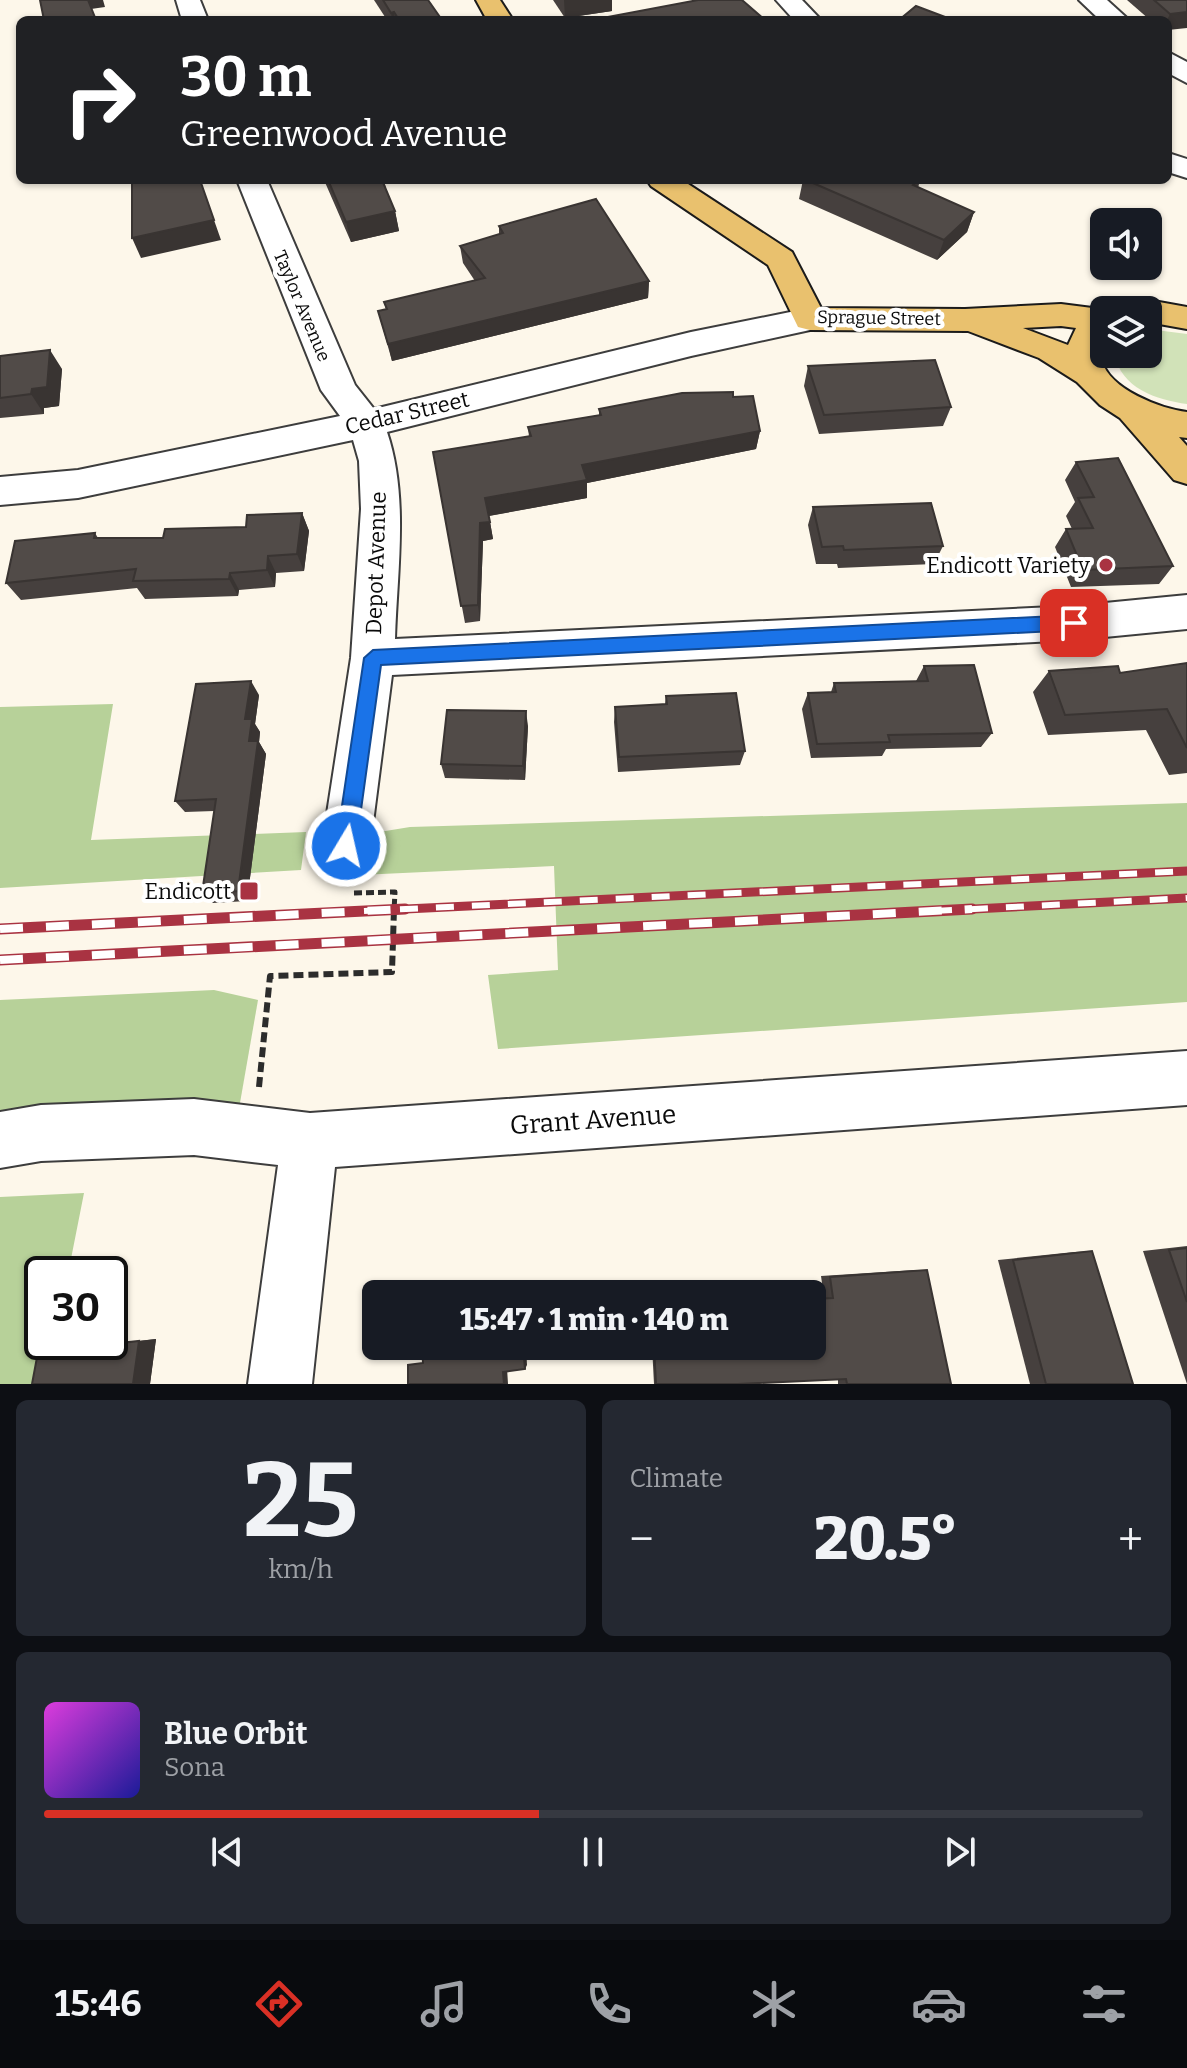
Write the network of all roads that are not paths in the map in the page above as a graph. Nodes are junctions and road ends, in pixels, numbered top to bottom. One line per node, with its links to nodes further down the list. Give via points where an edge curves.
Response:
1 (788, 0): 3 (street)
2 (1091, 0): 4 (street)
3 (804, 16)
4 (1111, 16)
5 (254, 184): 17 (street, Taylor Avenue, via 339,390)
6 (668, 184): 12 (main road, Sprague Street, via 781,259)
7 (1187, 301): 8 (main road)
8 (1162, 308)
9 (1162, 313): 11 (main road)
10 (1090, 318): 13 (main road, Sprague Street)
11 (1187, 318)
12 (810, 319): 13 (main road, Sprague Street); 17 (street, Cedar Street)
13 (965, 320): 15 (main road, Sprague Street, via 1051,350)
14 (1090, 332): 15 (main road, via 1083,352)
15 (1089, 373): 16 (main road, Sprague Street, via 1107,394)
16 (1134, 411): 18 (main road); 19 (main road)
17 (366, 424): 20 (street, Cedar Street, via 78,484); 22 (street, Depot Avenue, via 378,461 380,509)
18 (1187, 425)
19 (1187, 470)
20 (0, 491)
21 (1187, 612): 22 (street, via 1074,623)
22 (373, 658): 23 (street, Depot Avenue)
23 (346, 846)
24 (1187, 1078): 26 (street, Grant Avenue)
25 (0, 1140): 26 (street, Grant Avenue, via 41,1133 194,1127)
26 (310, 1141): 27 (street)
27 (280, 1384)

